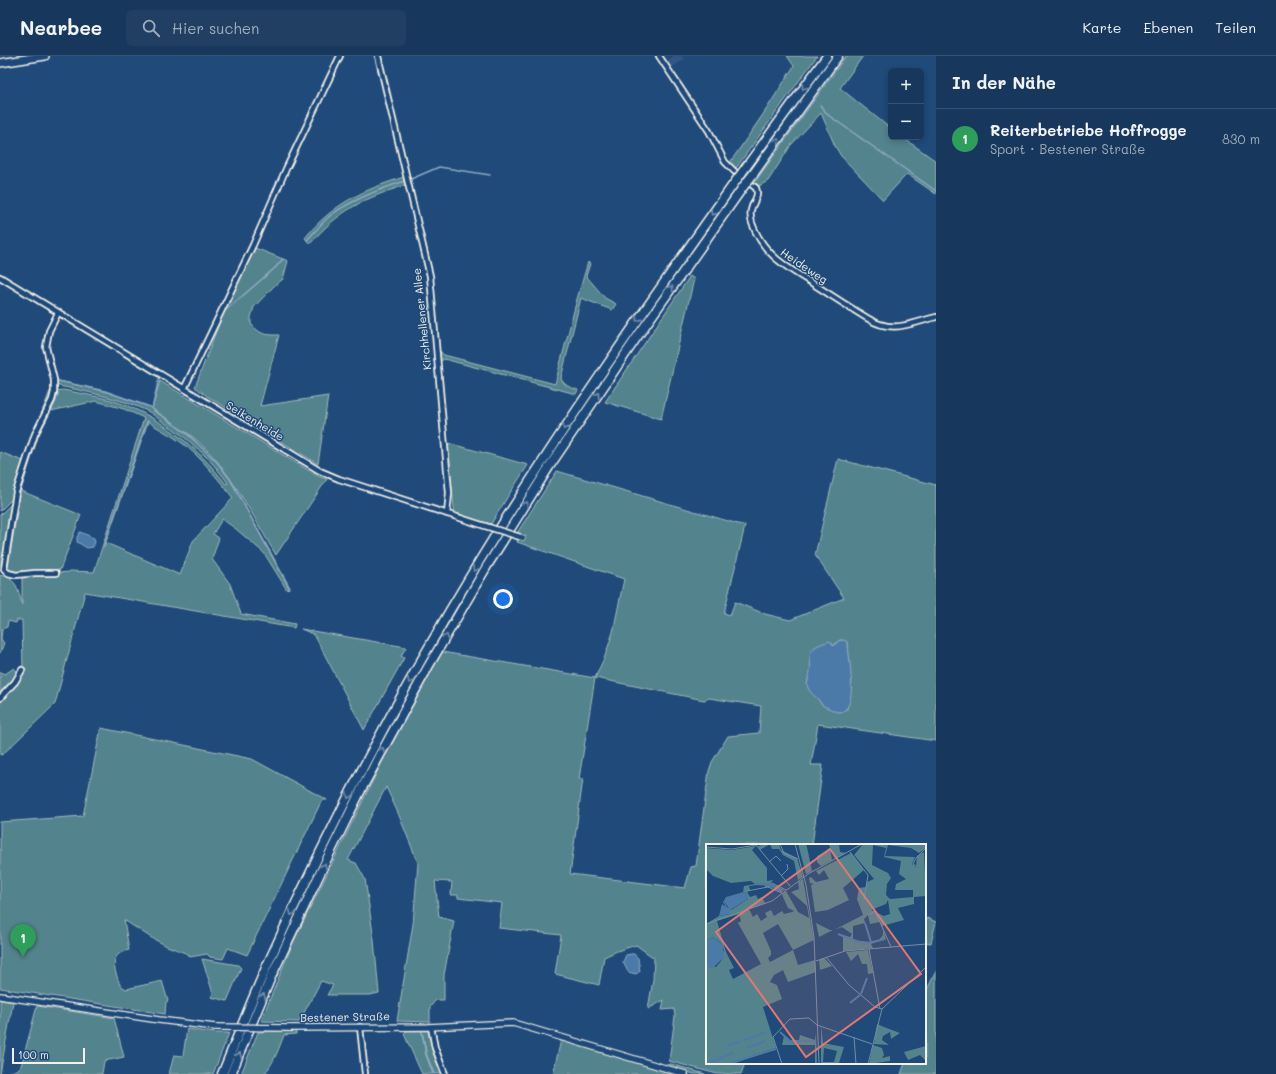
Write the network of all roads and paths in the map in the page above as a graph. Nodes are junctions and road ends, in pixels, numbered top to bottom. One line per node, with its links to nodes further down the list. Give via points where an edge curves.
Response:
1 (45, 56): 7 (main road)
2 (340, 56): 11 (street)
3 (378, 56): 12 (street, Kirchhellener Allee, via 430,276 449,493)
4 (659, 56): 10 (street, Heideweg, via 709,131 725,162 756,188 757,195 750,210 750,217 762,242 778,261 882,326 897,327)
5 (827, 56): 20 (highway, one-way to 20, bridge, via 627,334 479,562 420,663 317,859 269,960)
6 (838, 56): 21 (highway, one-way to 6, bridge, via 271,978 362,788 487,566 553,460 635,340)
7 (0, 63)
8 (0, 277): 9 (street, Seikenheide)
9 (58, 313): 11 (street, Seikenheide); 14 (street, via 49,332 46,347 54,380 54,392 35,434 16,492 4,569 16,576)
10 (936, 317)
11 (184, 389): 12 (street, Seikenheide, via 331,477)
12 (447, 514): 13 (street, Seikenheide, bridge)
13 (520, 537)
14 (56, 573)
15 (22, 670): 16 (street)
16 (0, 698)
17 (0, 996): 18 (street, Bestener Straße, bridge, via 215,1028)
18 (360, 1027): 19 (street, Bestener Straße); 22 (street)
19 (429, 1027): 23 (street); 24 (street, Bestener Straße, via 517,1024)
20 (222, 1074)
21 (231, 1074)
22 (365, 1074)
23 (445, 1074)
24 (686, 1074)

